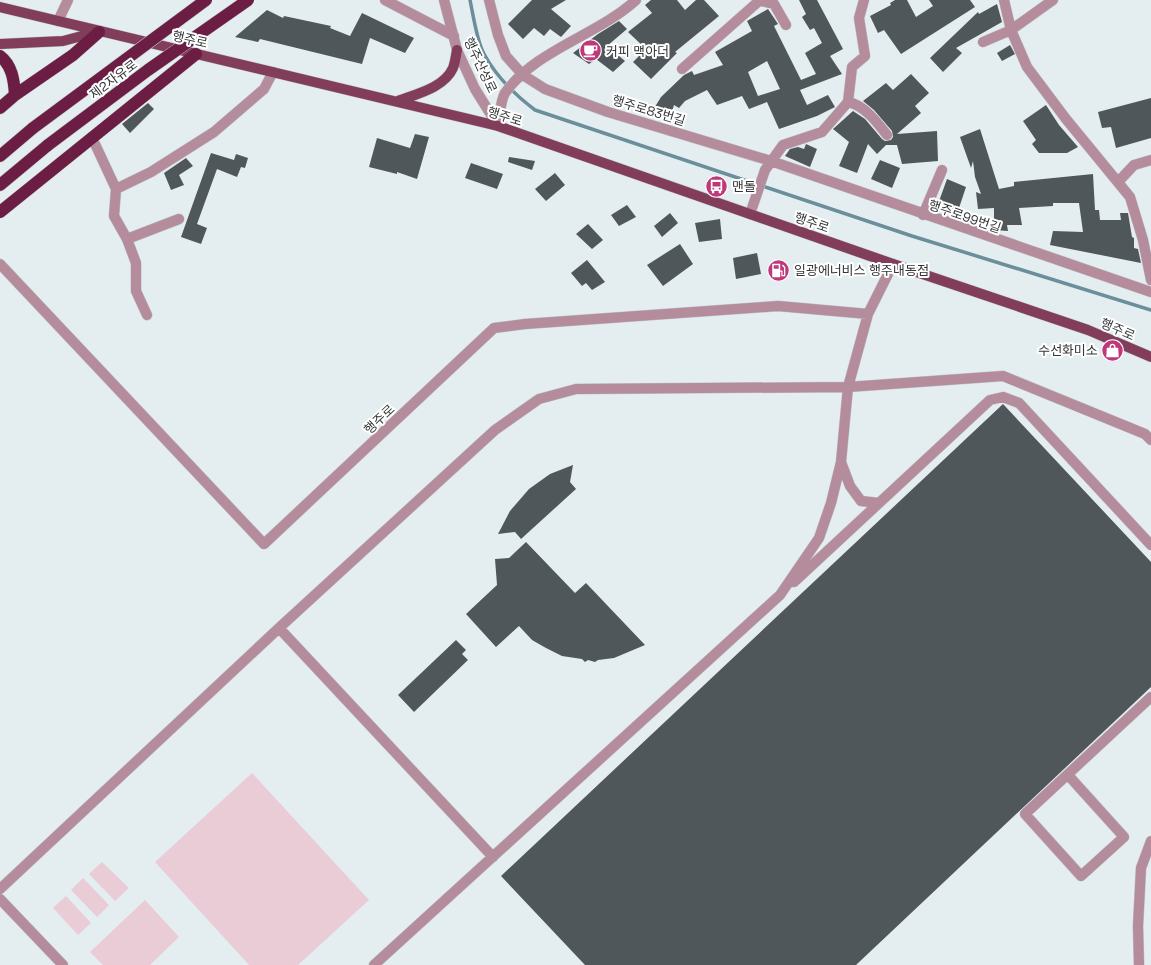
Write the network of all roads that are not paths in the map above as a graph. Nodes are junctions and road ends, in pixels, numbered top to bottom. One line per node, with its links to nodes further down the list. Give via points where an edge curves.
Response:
1 (68, 0): 13 (street)
2 (206, 0): 33 (highway, 제2자유로, bridge, via 33,128)
3 (248, 0): 38 (highway, 제2자유로, bridge, via 148,70 48,145)
4 (385, 0): 17 (street, 행주산성로)
5 (444, 0): 17 (street, 행주산성로)
6 (489, 0): 25 (street, 행주로83번길, via 506,56)
7 (636, 0): 25 (street, via 585,36 544,58)
8 (758, 0): 14 (street, via 774,4); 23 (street)
9 (864, 0): 28 (street, via 859,18 866,56 852,67)
10 (1004, 0): 15 (street)
11 (1053, 0): 15 (street)
12 (0, 8): 13 (main road, 행주로)
13 (58, 21): 16 (main road, 행주로)
14 (786, 25)
15 (1011, 30): 18 (street); 37 (street, via 1027,66 1066,119)
16 (99, 32): 19 (main road, 행주로, via 63,41); 21 (main road, 행주로); 26 (highway)
17 (454, 36): 20 (street, 행주산성로)
18 (983, 42)
19 (0, 44)
20 (457, 50): 27 (main road, via 453,68 447,77 428,90); 30 (street, 행주산성로, via 475,89)
21 (196, 54): 24 (main road, 행주로); 40 (highway)
22 (0, 56): 26 (highway, via 5,59 14,77)
23 (682, 69)
24 (273, 72): 27 (main road, 행주로); 39 (street, via 264,89 214,132 151,172)
25 (523, 74): 30 (street, via 505,94); 35 (street, 행주로83번길, via 544,90)
26 (15, 95): 29 (highway)
27 (398, 102): 30 (main road, 행주로)
28 (848, 102): 31 (street, via 857,104); 35 (street, via 822,132 783,145)
29 (0, 108)
30 (498, 126): 41 (main road, 행주로)
31 (887, 135)
32 (95, 144): 39 (street)
33 (0, 156)
34 (1151, 160): 37 (street, via 1134,165)
35 (771, 161): 41 (street, via 765,170); 42 (street, 행주로99번길)
36 (942, 170): 42 (street)
37 (1118, 182): 47 (street, via 1130,197 1143,240)
38 (0, 185)
39 (116, 189): 44 (street, via 114,216)
40 (0, 212)
41 (750, 214): 46 (main road, 행주로)
42 (923, 215): 48 (street, 행주로99번길)
43 (179, 219): 44 (street)
44 (127, 239): 50 (street, via 136,263 136,291)
45 (0, 264): 49 (street, 행주로, via 264,544 494,328 778,306)
46 (893, 264): 49 (street); 51 (main road, 행주로, via 1088,330)
47 (1151, 280)
48 (1151, 292)
49 (868, 314): 52 (street)
50 (147, 315)
51 (1151, 357)
52 (848, 386): 53 (street, via 1003,376 1145,434); 54 (street); 58 (street, via 576,390 539,399 495,430)
53 (1151, 440)
54 (841, 462): 55 (street, via 850,486 861,501); 57 (street, via 819,538)
55 (879, 503): 56 (street, via 990,400 1003,397 1019,403); 57 (street)
56 (1151, 545)
57 (780, 595): 62 (street)
58 (279, 628): 62 (street); 63 (street)
59 (1151, 698): 60 (street)
60 (1068, 775): 60 (street, via 1124,837 1081,876 1025,814)
61 (1151, 841): 67 (street, via 1141,868)
62 (493, 857): 66 (street)
63 (0, 889)
64 (0, 899): 65 (street)
65 (63, 965)
66 (374, 965)
67 (1139, 965)

